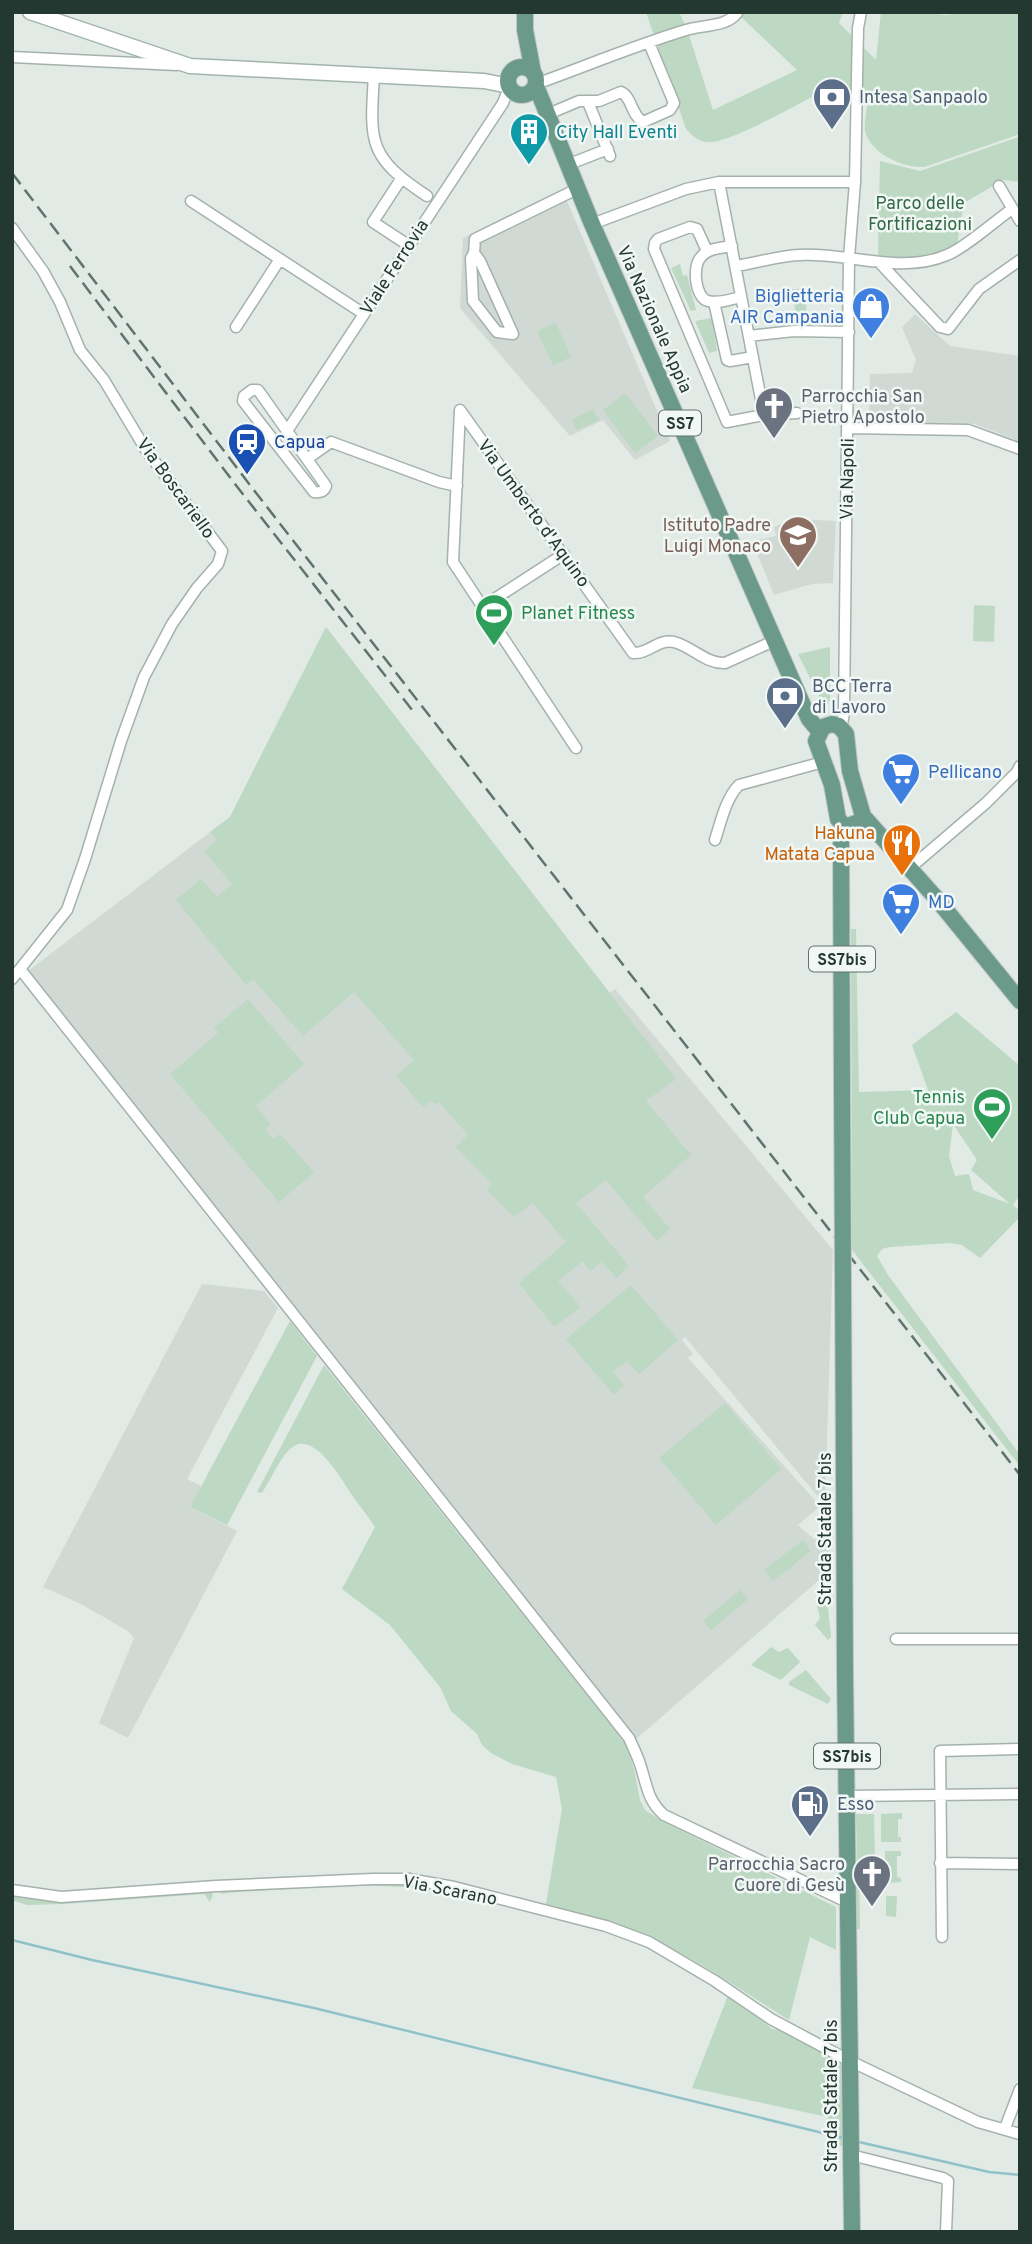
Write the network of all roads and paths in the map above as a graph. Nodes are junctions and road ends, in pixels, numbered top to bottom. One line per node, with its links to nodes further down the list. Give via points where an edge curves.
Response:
1 (30, 12): 7 (main road)
2 (524, 12): 9 (main road)
3 (861, 12): 15 (street, Via Napoli)
4 (737, 13): 5 (street, via 725,22)
5 (652, 42): 9 (street); 10 (street, via 673,107 643,122 624,93)
6 (12, 57): 7 (street)
7 (191, 65): 8 (main road)
8 (373, 75): 9 (main road); 13 (street, via 372,132 388,167)
9 (519, 85): 11 (main road, Via Nazionale Appia / SS7); 24 (street, Viale Ferrovia)
10 (588, 102): 11 (street); 12 (street, via 609,153)
11 (545, 113): 12 (main road, Via Nazionale Appia / SS7)
12 (567, 165): 17 (main road, Via Nazionale Appia / SS7)
13 (401, 179): 18 (street); 24 (street, via 373,222)
14 (719, 182): 15 (street); 22 (street, via 686,189); 25 (street)
15 (855, 182): 28 (street, Via Napoli)
16 (999, 186): 20 (street)
17 (577, 189): 22 (main road, Via Nazionale Appia / SS7); 27 (street, via 475,239)
18 (427, 195)
19 (191, 201): 29 (street)
20 (1012, 209): 21 (street); 31 (street, via 949,255 926,262)
21 (1020, 222)
22 (592, 225): 52 (main road, Via Nazionale Appia / SS7)
23 (12, 228): 62 (street, Via Boscariello, via 60,302 79,351 222,551 218,564 172,624 144,677 66,910)
24 (408, 245): 35 (street, Viale Ferrovia)
25 (732, 246): 26 (street); 32 (street)
26 (707, 251): 34 (street, via 695,270 701,297); 41 (street, via 697,229 690,227 659,239 654,249 727,422)
27 (474, 253): 27 (street, via 480,261 513,334 497,332 473,301)
28 (849, 258): 31 (street); 32 (street, via 799,255); 37 (street, Via Napoli)
29 (280, 259): 35 (street); 36 (street)
30 (1020, 260): 31 (street, via 979,289 948,329 940,327)
31 (879, 262)
32 (736, 266): 33 (street)
33 (741, 297): 34 (street); 38 (street)
34 (714, 302): 39 (street, via 727,360)
35 (364, 314): 42 (street, Viale Ferrovia)
36 (236, 327)
37 (849, 332): 38 (street); 43 (street, Via Napoli)
38 (749, 336): 39 (street)
39 (753, 357): 41 (street)
40 (797, 413): 41 (street)
41 (764, 415)
42 (284, 426): 44 (street, Viale Ferrovia, via 271,422); 44 (street, via 258,390 247,393 243,401); 45 (street)
43 (848, 428): 46 (street, via 968,430); 53 (street, Via Napoli)
44 (268, 432): 47 (street)
45 (300, 448): 47 (street, via 299,458); 48 (street)
46 (1020, 449)
47 (287, 456): 48 (street, via 314,492 320,493 326,486)
48 (307, 459): 49 (street, via 331,442)
49 (457, 486): 50 (street, Via Umberto d'Aquino, via 460,410); 51 (street, via 453,562)
50 (564, 554): 51 (street); 52 (street, Via Umberto d'Aquino, via 633,653 661,641 675,643 716,664)
51 (482, 607): 55 (street)
52 (776, 640): 54 (main road, Via Nazionale Appia / SS7, via 809,719)
53 (841, 729): 54 (main road, via 832,724); 58 (main road, via 846,734 850,771)
54 (820, 732): 56 (main road, Via Nazionale Appia / SS7, via 816,741)
55 (576, 748)
56 (823, 762): 59 (main road, Via Nazionale Appia / SS7, via 838,819); 60 (street, via 740,785 727,804)
57 (1020, 766): 61 (street, via 986,803)
58 (863, 816): 59 (main road); 61 (main road)
59 (845, 827): 69 (main road, Strada Statale 7 bis / SS7bis, bridge, via 841,836)
60 (715, 840)
61 (910, 868): 63 (main road)
62 (16, 974): 73 (street, via 629,1738 654,1807)
63 (1020, 1001)
64 (896, 1639): 65 (street)
65 (1020, 1639)
66 (1020, 1749): 68 (street, via 940,1751)
67 (1020, 1794): 68 (street)
68 (939, 1795): 69 (street); 70 (street)
69 (848, 1796): 73 (main road, Strada Statale 7 bis / SS7bis)
70 (940, 1863): 71 (street); 74 (street)
71 (1020, 1864)
72 (12, 1890): 75 (street, Via Scarano, via 61,1897 373,1879 410,1879 454,1887 606,1926 649,1942 771,2020)
73 (849, 1903): 75 (main road, Strada Statale 7 bis / SS7bis)
74 (942, 1937)
75 (850, 2062): 77 (street, Via Scarano); 81 (main road, Strada Statale 7 bis / SS7bis)
76 (1020, 2090): 78 (street)
77 (978, 2122): 78 (street); 80 (street)
78 (1005, 2129): 79 (street)
79 (1020, 2134)
80 (1020, 2141)
81 (851, 2155): 82 (main road, Strada Statale 7 bis / SS7bis); 83 (street, via 948,2181)
82 (852, 2232)
83 (946, 2232)

